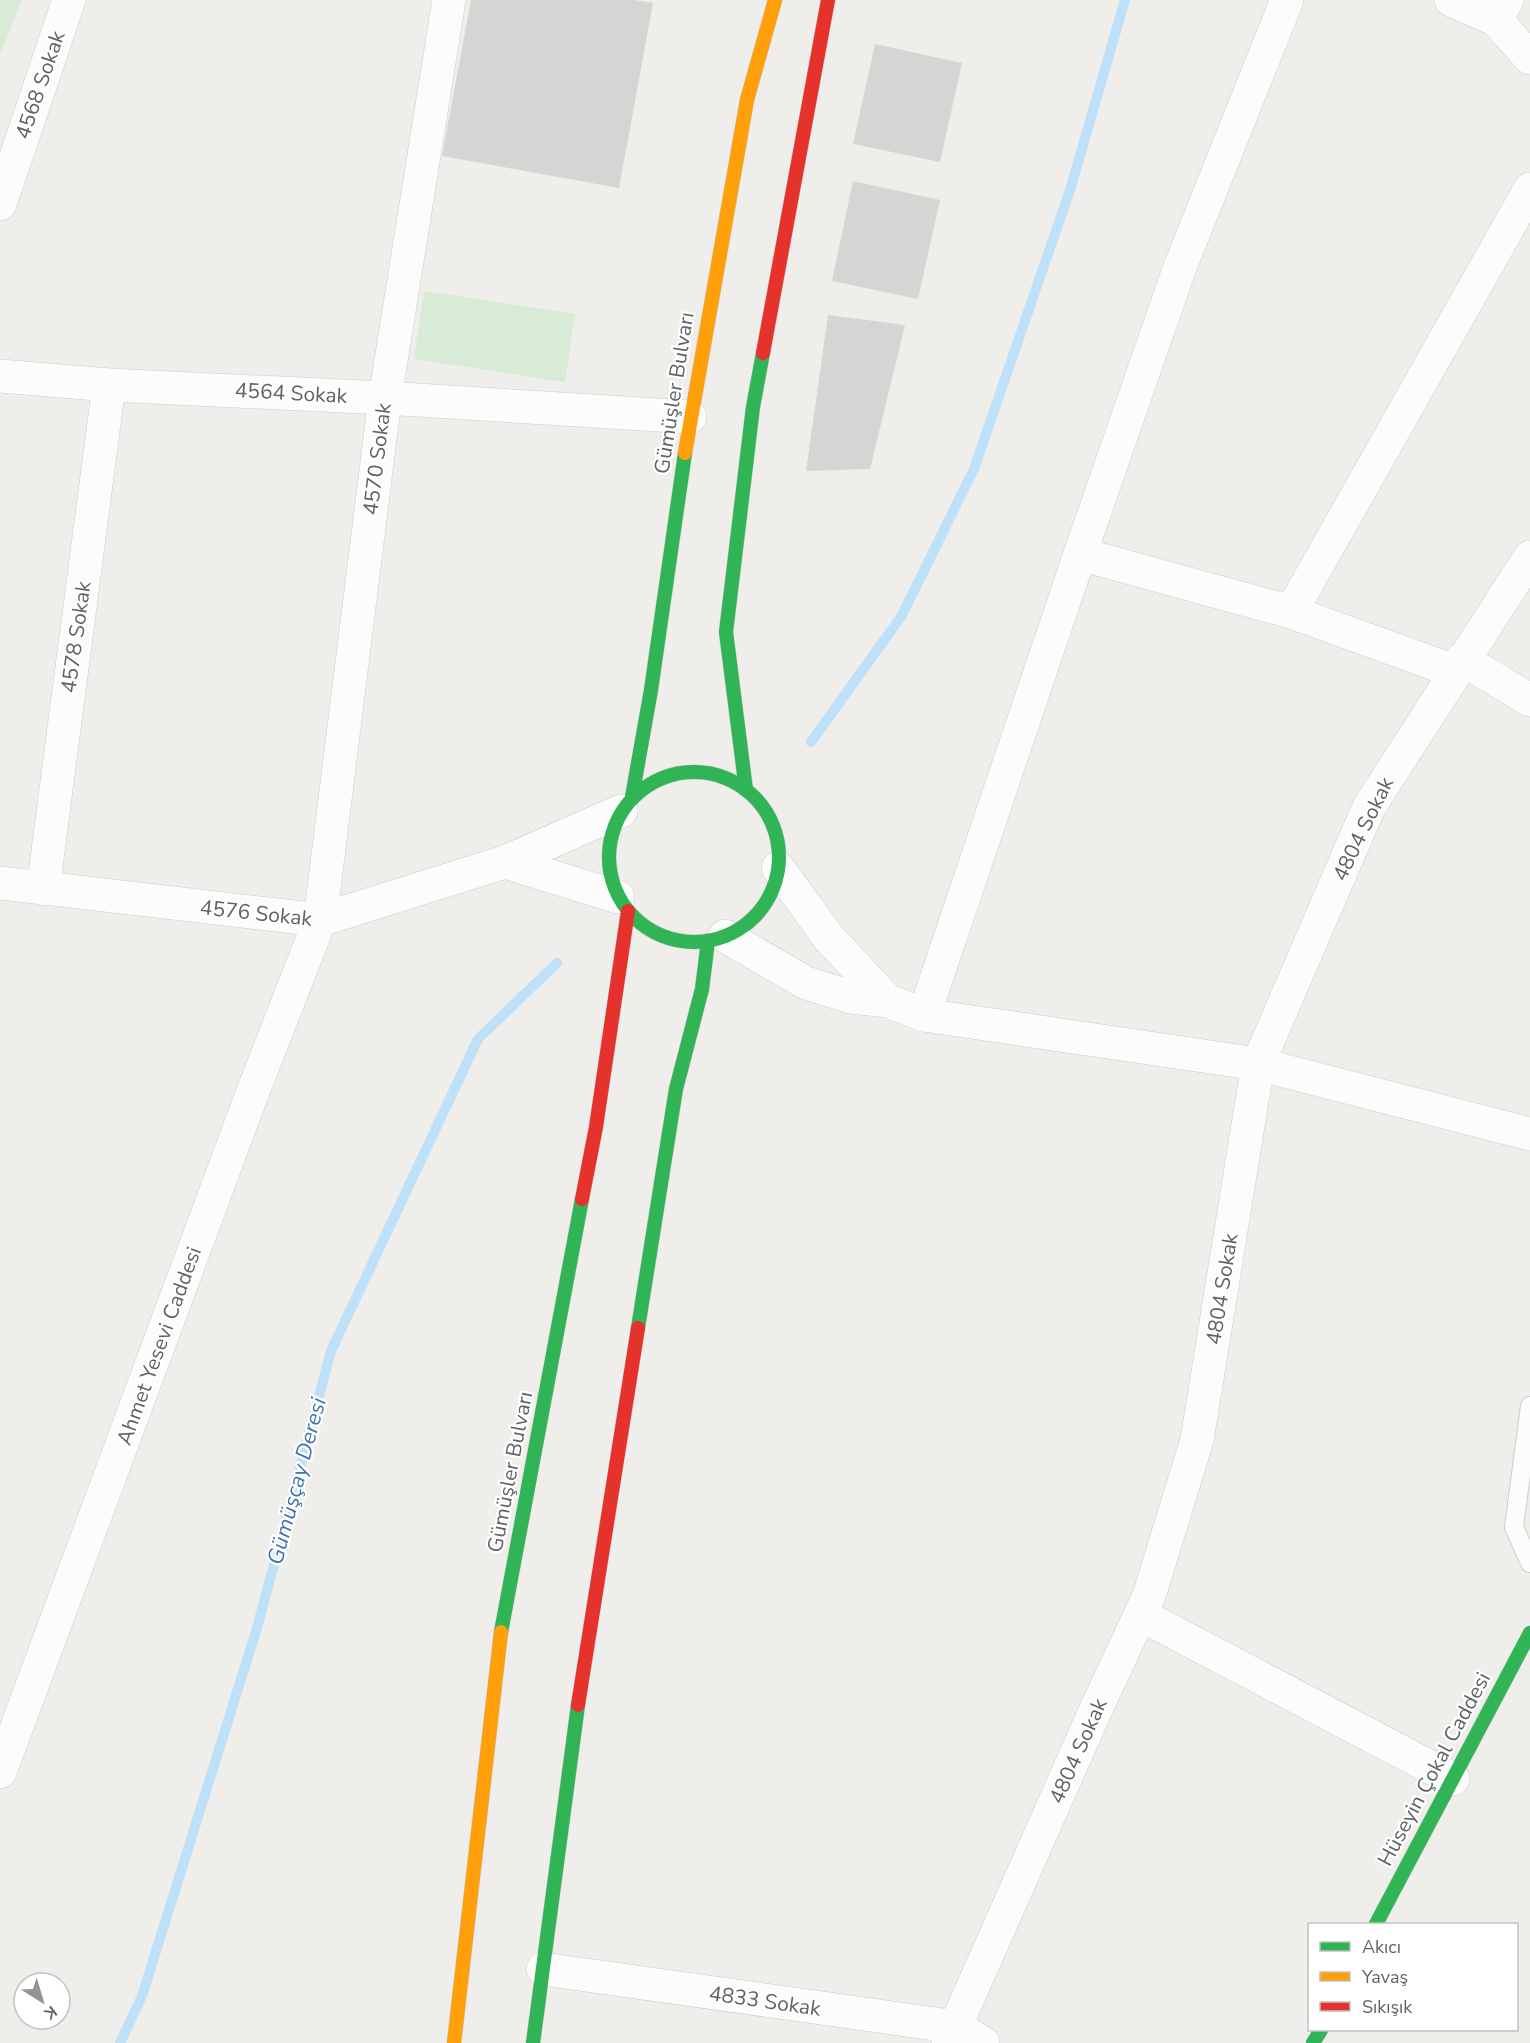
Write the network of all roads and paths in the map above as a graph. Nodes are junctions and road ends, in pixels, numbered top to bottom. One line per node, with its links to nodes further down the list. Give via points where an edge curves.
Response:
1 (69, 0): 10 (street, 4568 Sokak)
2 (449, 0): 13 (street, 4570 Sokak)
3 (775, 0): 14 (main road, Gümüşler Bulvarı, via 747,100)
4 (828, 0): 20 (main road, via 753,407 726,632)
5 (1287, 0): 15 (street, via 1180,267)
6 (1451, 0): 7 (street)
7 (1502, 10): 8 (street)
8 (1530, 57)
9 (1530, 189): 17 (street)
10 (0, 204)
11 (0, 376): 12 (street, 4564 Sokak)
12 (109, 386): 13 (street, 4564 Sokak); 25 (street, 4578 Sokak)
13 (384, 398): 14 (street, 4564 Sokak); 27 (street, 4570 Sokak)
14 (690, 417): 21 (main road, Gümüşler Bulvarı, via 651,690)
15 (1080, 554): 17 (street); 30 (street)
16 (1530, 557): 18 (street, 4804 Sokak)
17 (1291, 612): 18 (street)
18 (1458, 665): 19 (street); 31 (street, 4804 Sokak, via 1369,807)
19 (1530, 700)
20 (746, 790): 21 (main road, via 715,774 697,771 662,778); 23 (main road, via 759,802 772,825 779,850)
21 (627, 804): 22 (street, 4576 Sokak); 26 (main road, via 613,827 609,845 611,880)
22 (505, 862): 26 (street); 27 (street, 4576 Sokak)
23 (778, 868): 28 (main road, via 774,886 755,916); 29 (street, via 829,938)
24 (0, 883): 25 (street, 4576 Sokak)
25 (43, 889): 27 (street, 4576 Sokak)
26 (623, 904): 28 (main road, via 656,933 682,941); 42 (main road, Gümüşler Bulvarı, via 596,1127 502,1625)
27 (320, 920): 37 (street, Ahmet Yesevi Caddesi)
28 (717, 938): 29 (street, via 806,983 851,998); 40 (main road, via 674,1101 578,1703)
29 (888, 1001): 30 (street)
30 (924, 1015): 31 (street)
31 (1258, 1064): 32 (street); 35 (street, 4804 Sokak, via 1197,1440)
32 (1530, 1134)
33 (1530, 1406): 34 (lane, via 1514,1527)
34 (1530, 1563)
35 (1140, 1615): 38 (street); 41 (street, 4804 Sokak, via 1096,1709)
36 (1530, 1633): 38 (main road, Hüseyin Çokal Caddesi)
37 (0, 1772)
38 (1453, 1779): 39 (main road, Hüseyin Çokal Caddesi)
39 (1377, 1923)
40 (543, 1969): 41 (street, 4833 Sokak); 43 (main road)
41 (963, 2038)
42 (454, 2043)
43 (533, 2043)

